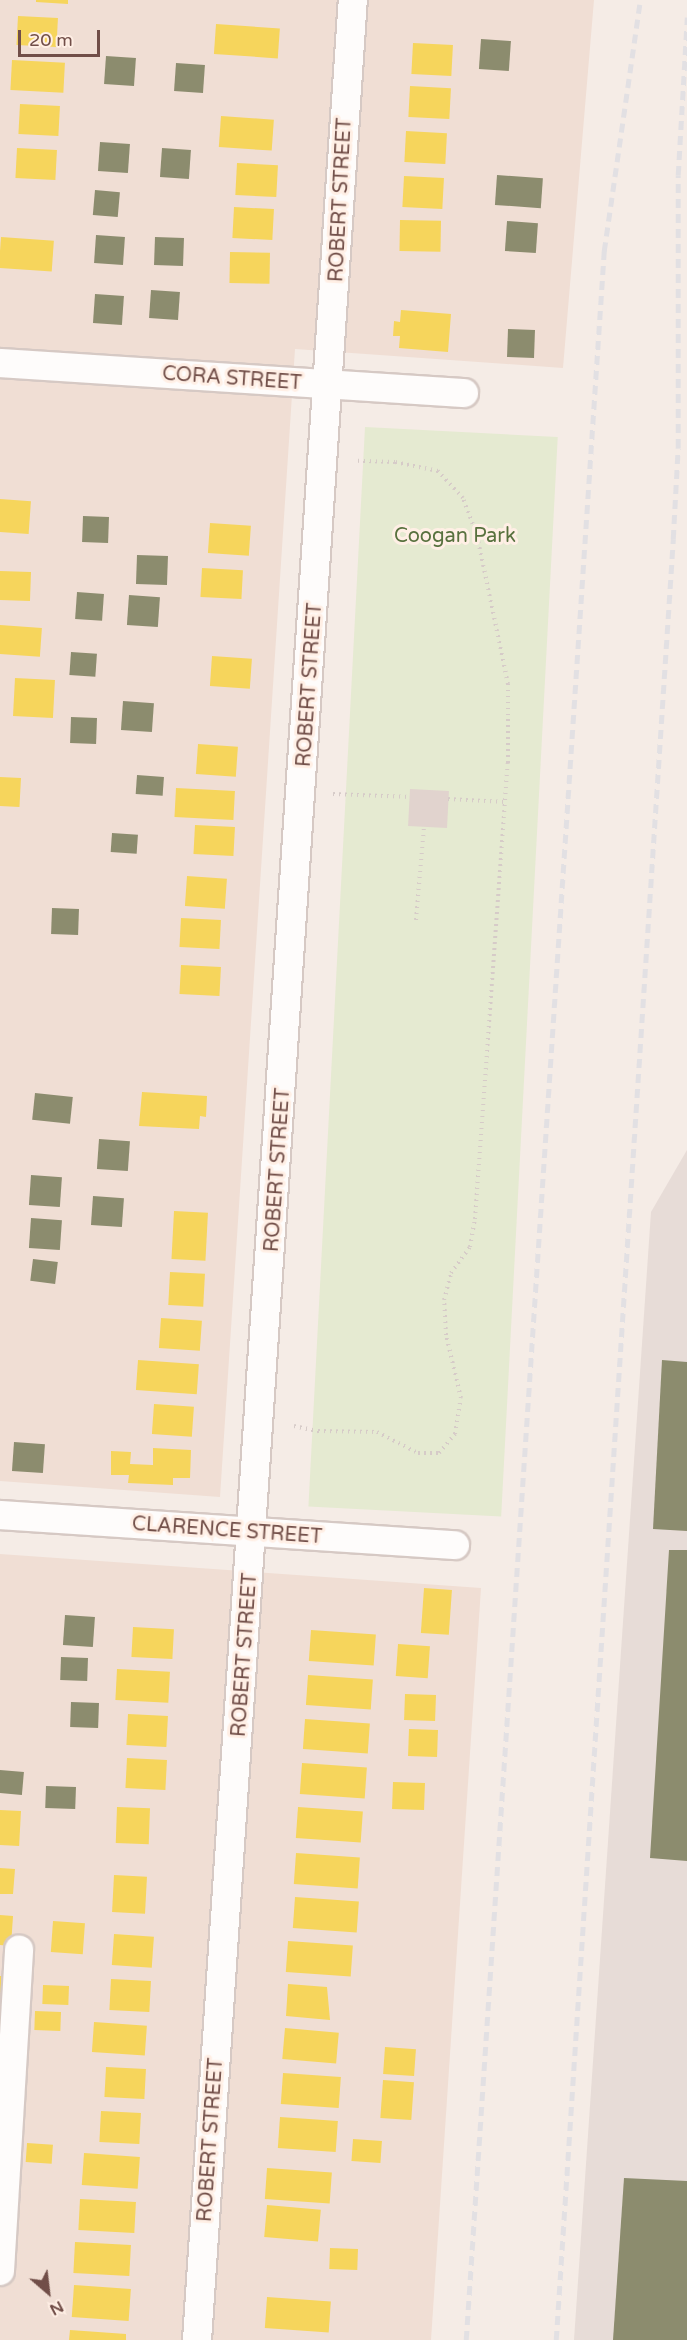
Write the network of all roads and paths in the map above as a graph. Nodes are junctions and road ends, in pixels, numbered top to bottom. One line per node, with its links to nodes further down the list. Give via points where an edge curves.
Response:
1 (353, 0): 3 (street, ROBERT STREET)
2 (0, 363): 3 (street, CORA STREET)
3 (330, 385): 4 (street, CORA STREET); 14 (street, ROBERT STREET)
4 (464, 393)
5 (358, 461): 9 (path, via 395,462 438,471 463,498 477,535 508,684)
6 (333, 794): 7 (path)
7 (410, 797)
8 (448, 799): 9 (path)
9 (505, 802): 12 (path, via 475,1219 470,1247 451,1273 444,1300 446,1335 461,1398 455,1434 439,1453 418,1453 376,1432 318,1431)
10 (424, 826): 11 (path)
11 (416, 920)
12 (294, 1426)
13 (0, 1515): 14 (street, CLARENCE STREET)
14 (254, 1532): 15 (street, CLARENCE STREET); 18 (street, ROBERT STREET)
15 (455, 1545)
16 (19, 1950): 17 (street)
17 (0, 2271)
18 (197, 2340)

